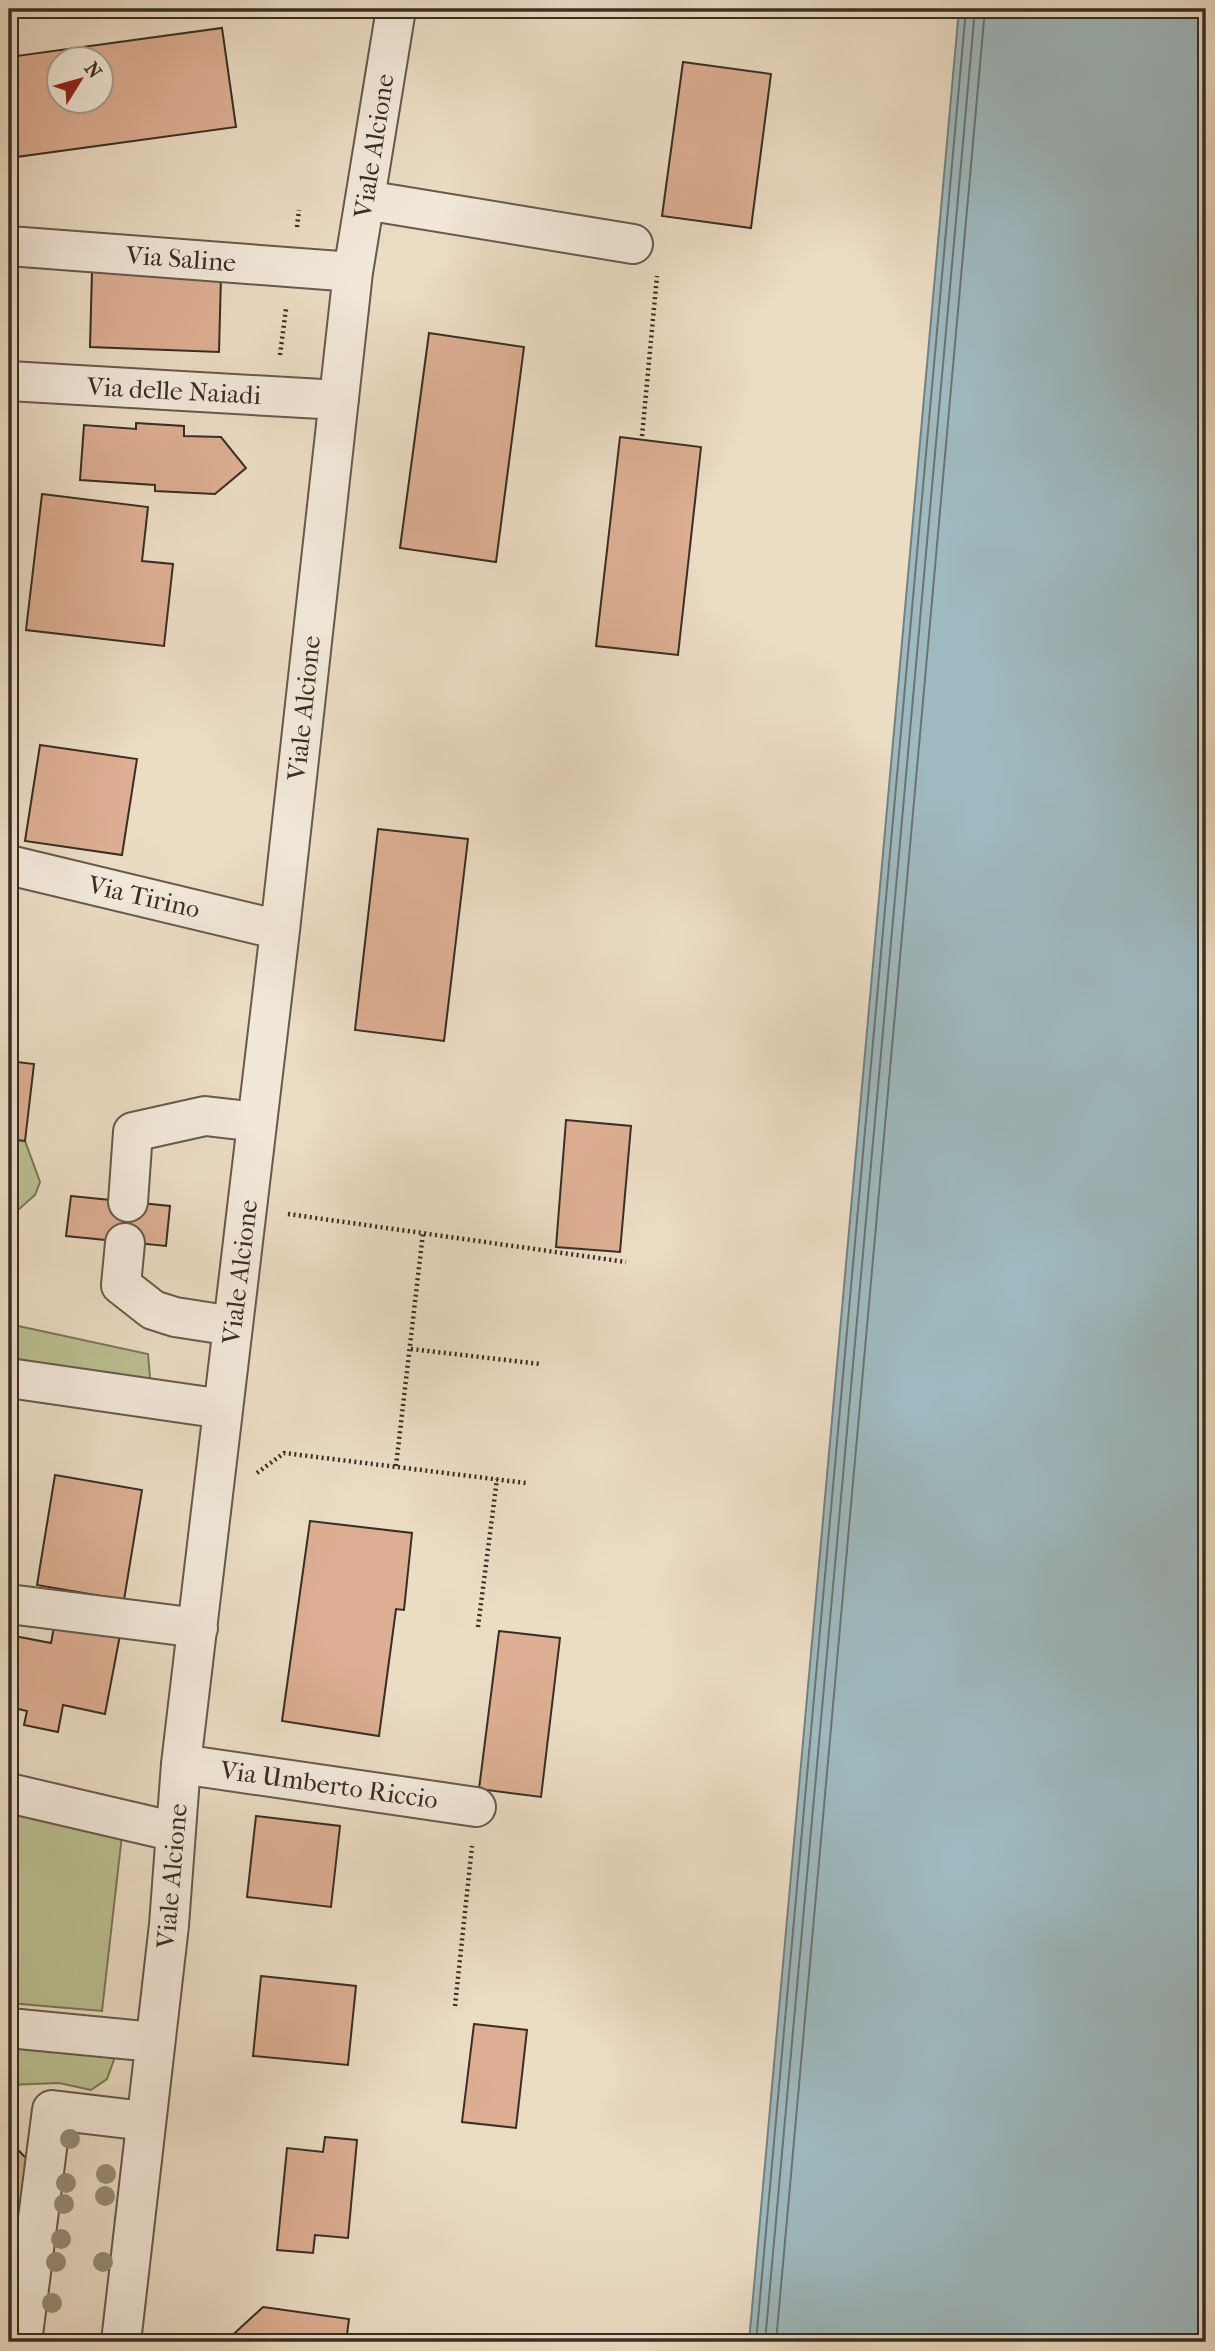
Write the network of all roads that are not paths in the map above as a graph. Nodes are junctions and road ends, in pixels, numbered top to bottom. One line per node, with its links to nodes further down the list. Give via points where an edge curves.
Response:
1 (396, 9): 2 (street, Viale Alcione)
2 (365, 200): 3 (street); 5 (street, Viale Alcione)
3 (633, 244)
4 (9, 246): 5 (street, Via Saline)
5 (353, 272): 7 (street, Viale Alcione)
6 (9, 381): 7 (street, Via delle Naiadi)
7 (339, 400): 9 (street, Viale Alcione)
8 (9, 865): 9 (street, Via Tirino)
9 (280, 930): 10 (street, Viale Alcione)
10 (257, 1122): 11 (street, via 205,1116 133,1132); 13 (street, Viale Alcione)
11 (128, 1202)
12 (125, 1243): 13 (street, via 121,1285 153,1310)
13 (233, 1326): 15 (street, Viale Alcione)
14 (9, 1378): 15 (street)
15 (223, 1409): 17 (street, Viale Alcione)
16 (9, 1604): 17 (street)
17 (198, 1628): 18 (street, Viale Alcione)
18 (181, 1764): 20 (street, Via Umberto Riccio); 21 (street, Viale Alcione)
19 (9, 1793): 21 (street)
20 (476, 1807)
21 (176, 1832): 23 (street, Viale Alcione)
22 (9, 2028): 23 (street)
23 (154, 2042): 24 (street, Viale Alcione)
24 (145, 2121): 25 (street, via 52,2110); 26 (street, Viale Alcione)
25 (22, 2342)
26 (121, 2342)

